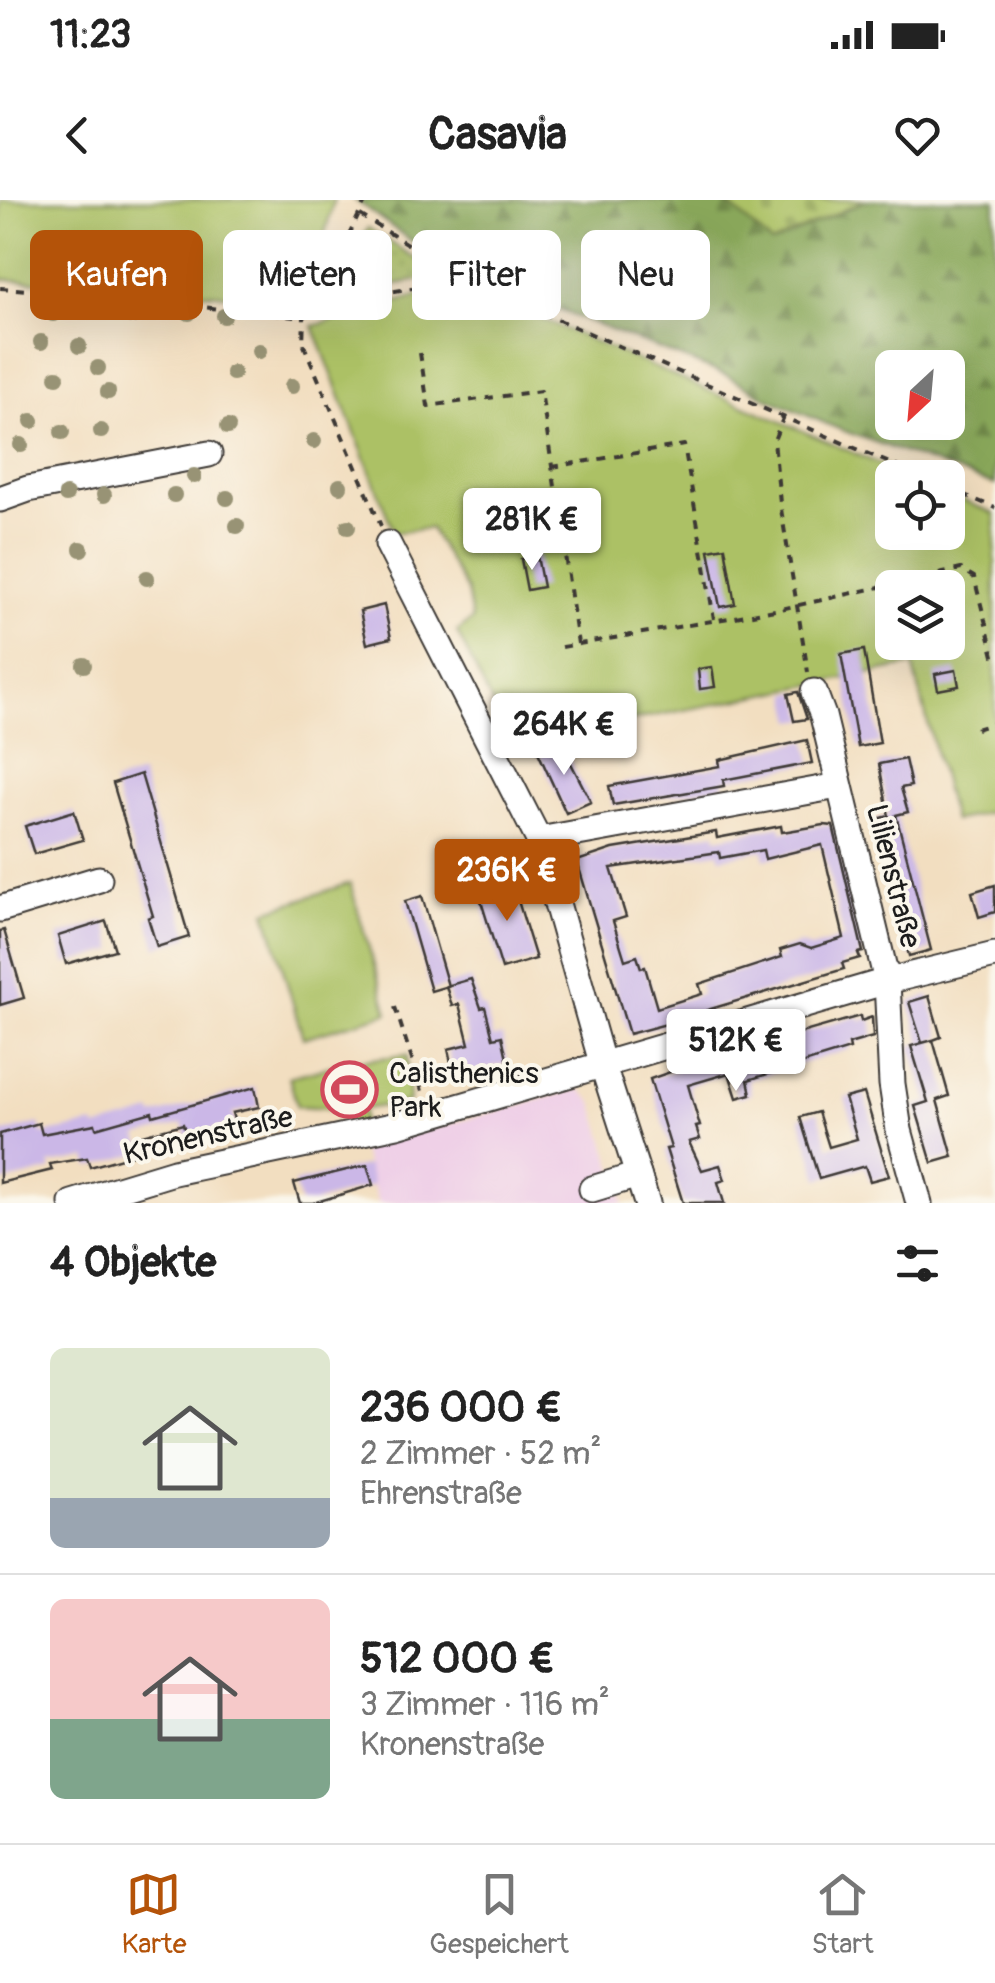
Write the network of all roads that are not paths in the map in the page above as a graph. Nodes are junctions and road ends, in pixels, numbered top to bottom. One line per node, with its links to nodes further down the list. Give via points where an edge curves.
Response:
1 (210, 454): 2 (street)
2 (0, 499)
3 (388, 544): 6 (street)
4 (814, 692): 5 (street, Lilienstraße)
5 (838, 786): 6 (street); 10 (street, Lilienstraße)
6 (539, 840): 11 (street)
7 (98, 879): 8 (street)
8 (0, 908)
9 (994, 958): 10 (street, Kronenstraße)
10 (887, 981): 11 (street, Kronenstraße); 16 (street, Lilienstraße, via 896,1114)
11 (604, 1066): 12 (street); 14 (street, Kronenstraße, via 430,1116 174,1172)
12 (638, 1175): 13 (street); 15 (street)
13 (592, 1189)
14 (72, 1203)
15 (647, 1203)
16 (919, 1203)

